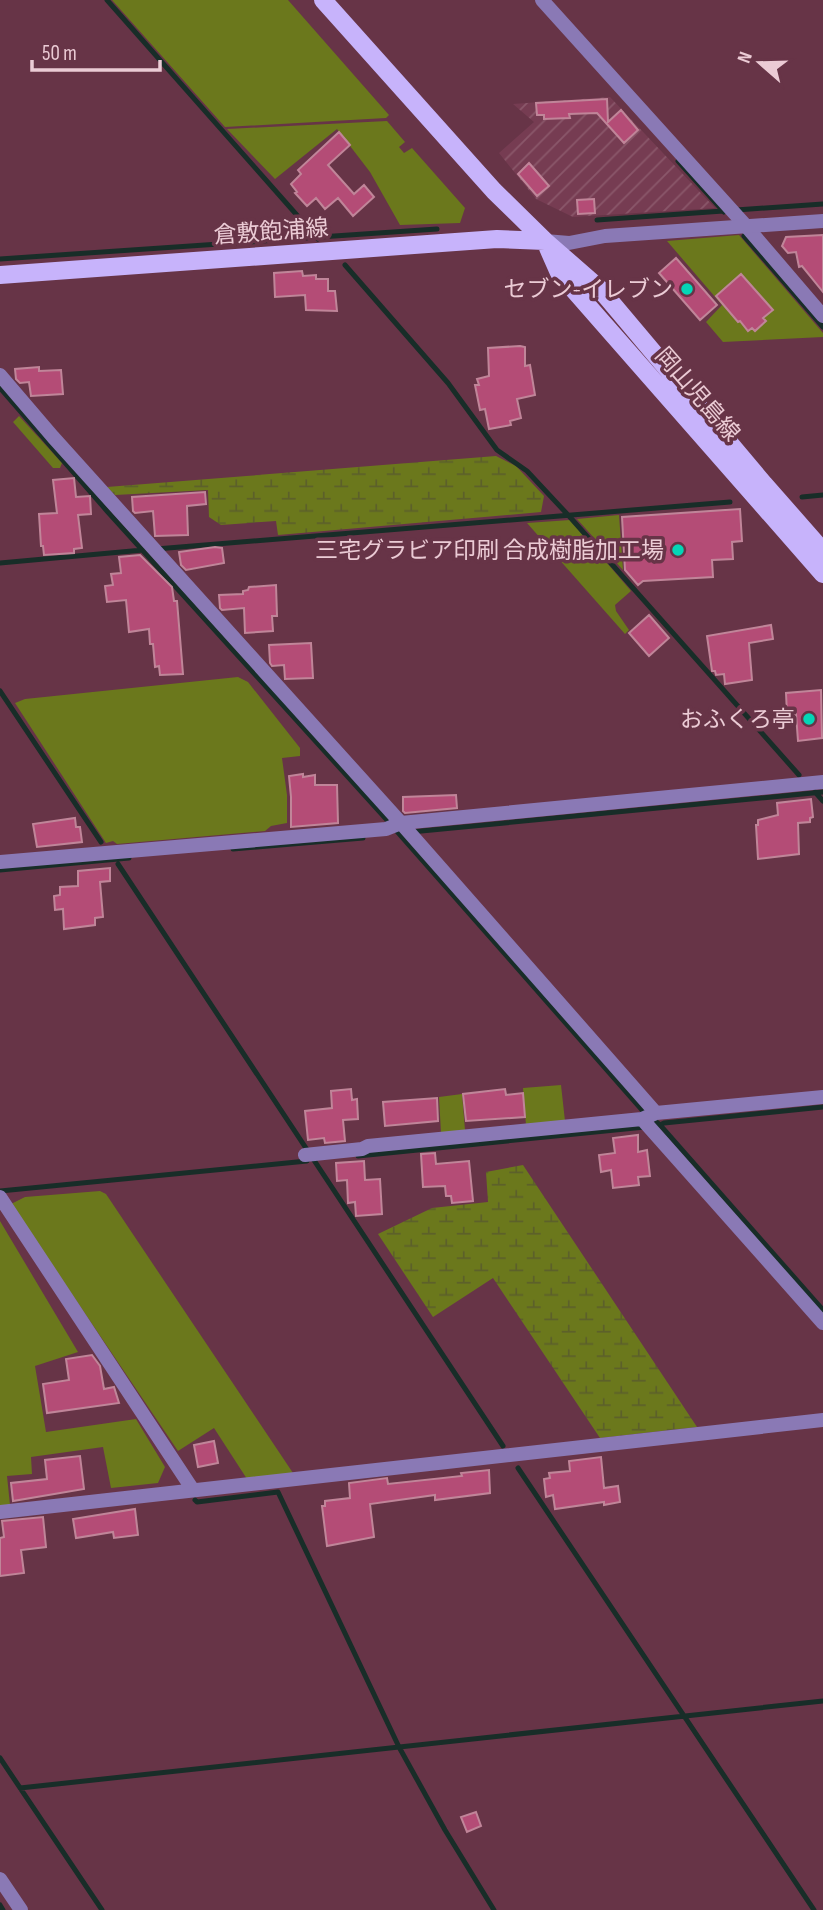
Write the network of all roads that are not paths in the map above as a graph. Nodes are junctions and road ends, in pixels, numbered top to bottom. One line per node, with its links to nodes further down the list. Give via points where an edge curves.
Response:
1 (323, 0): 5 (main road, 岡山児島線)
2 (542, 0): 4 (street)
3 (823, 221): 4 (street)
4 (746, 226): 5 (street); 7 (street)
5 (545, 242): 6 (main road, 倉敷飽浦線, via 497,239); 11 (main road, 岡山児島線, via 629,321); 12 (main road, 岡山児島線, via 559,273)
6 (0, 275)
7 (800, 289): 8 (street); 9 (street)
8 (823, 301)
9 (823, 316)
10 (0, 375): 14 (street)
11 (823, 551)
12 (823, 574)
13 (823, 782): 14 (street)
14 (400, 828): 15 (street); 17 (street)
15 (0, 862)
16 (823, 1097): 17 (street)
17 (649, 1120): 18 (street); 20 (street)
18 (309, 1155)
19 (0, 1197): 22 (street)
20 (823, 1323)
21 (823, 1420): 22 (street)
22 (193, 1490): 23 (street)
23 (0, 1512)
24 (0, 1879): 25 (street)
25 (21, 1910)

